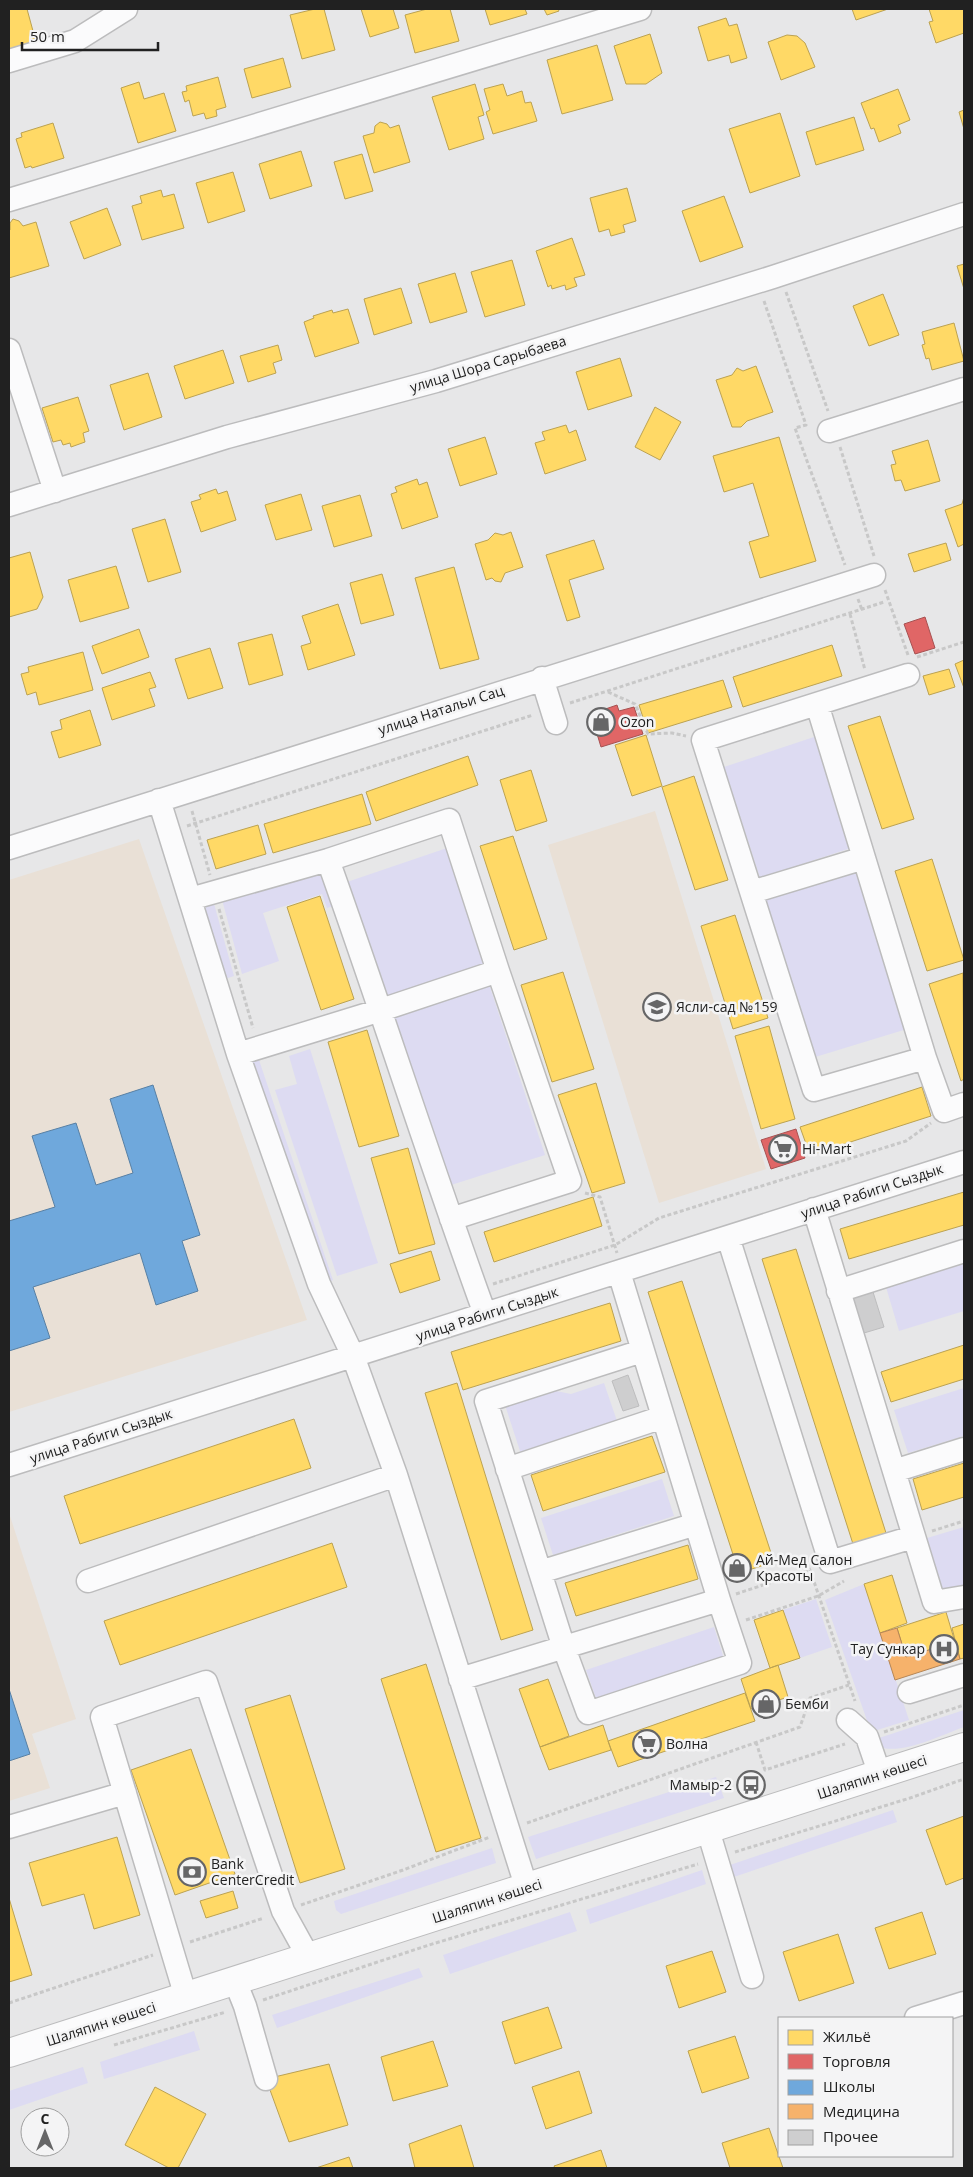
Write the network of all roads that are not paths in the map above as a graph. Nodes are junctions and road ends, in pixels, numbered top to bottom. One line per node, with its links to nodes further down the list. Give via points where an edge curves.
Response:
1 (126, 9): 3 (street, via 75,41)
2 (640, 9): 4 (street)
3 (9, 61)
4 (9, 200)
5 (964, 214): 9 (street, улица Шора Сарыбаева, via 436,381 227,437)
6 (9, 350): 9 (street)
7 (964, 389): 8 (street)
8 (832, 430)
9 (55, 491): 10 (street, улица Шора Сарыбаева)
10 (9, 505)
11 (878, 574): 13 (street, улица Натальи Сац)
12 (908, 675): 14 (street)
13 (542, 678): 15 (street); 16 (street, улица Натальи Сац)
14 (817, 704): 18 (street); 20 (street, via 703,740)
15 (554, 716)
16 (159, 800): 17 (street, улица Натальи Сац); 21 (street)
17 (9, 848)
18 (864, 858): 20 (street); 25 (street)
19 (328, 860): 21 (street); 22 (street, via 449,820); 23 (street)
20 (752, 892): 25 (street, via 814,1090)
21 (190, 899): 24 (street)
22 (498, 971): 23 (street); 29 (street, via 570,1181)
23 (381, 1010): 24 (street); 29 (street)
24 (238, 1054): 36 (street, via 319,1284)
25 (925, 1058): 26 (street, via 944,1110)
26 (964, 1104)
27 (964, 1162): 28 (street, улица Рабиги Сыздык)
28 (814, 1209): 30 (street, улица Рабиги Сыздык); 33 (street)
29 (451, 1219): 34 (street)
30 (728, 1237): 32 (street, улица Рабиги Сыздык); 44 (street, via 820,1566)
31 (964, 1251): 33 (street)
32 (621, 1271): 34 (street, улица Рабиги Сыздык); 35 (street)
33 (838, 1291): 41 (street)
34 (485, 1314): 36 (street, улица Рабиги Сыздык)
35 (642, 1350): 37 (street); 40 (street, via 486,1401)
36 (353, 1356): 39 (street, улица Рабиги Сыздык); 42 (street)
37 (663, 1417): 40 (street); 43 (street)
38 (964, 1450): 41 (street)
39 (9, 1465)
40 (507, 1469): 45 (street)
41 (894, 1471): 44 (street)
42 (396, 1475): 46 (street); 51 (street)
43 (696, 1524): 45 (street); 48 (street)
44 (913, 1537): 47 (street, via 934,1602)
45 (540, 1572): 49 (street)
46 (88, 1581)
47 (964, 1597)
48 (719, 1600): 49 (street); 49 (street, via 740,1663 588,1713)
49 (564, 1648): 51 (street)
50 (964, 1675): 52 (street)
51 (460, 1678): 59 (street)
52 (909, 1692)
53 (852, 1711): 55 (street, via 867,1737)
54 (964, 1748): 55 (main road, Шаляпин көшесі)
55 (880, 1775): 58 (main road, Шаляпин көшесі)
56 (125, 1793): 57 (street); 60 (street, via 102,1717 206,1682 283,1911); 63 (street)
57 (9, 1827)
58 (708, 1830): 59 (main road, Шаляпин көшесі); 61 (street)
59 (527, 1888): 60 (main road, Шаляпин көшесі)
60 (309, 1958): 62 (main road, Шаляпин көшесі)
61 (752, 1977)
62 (235, 1981): 63 (main road, Шаляпин көшесі); 67 (street)
63 (186, 1997): 66 (main road, Шаляпин көшесі)
64 (964, 2003): 65 (street)
65 (919, 2017)
66 (9, 2053)
67 (266, 2079)

